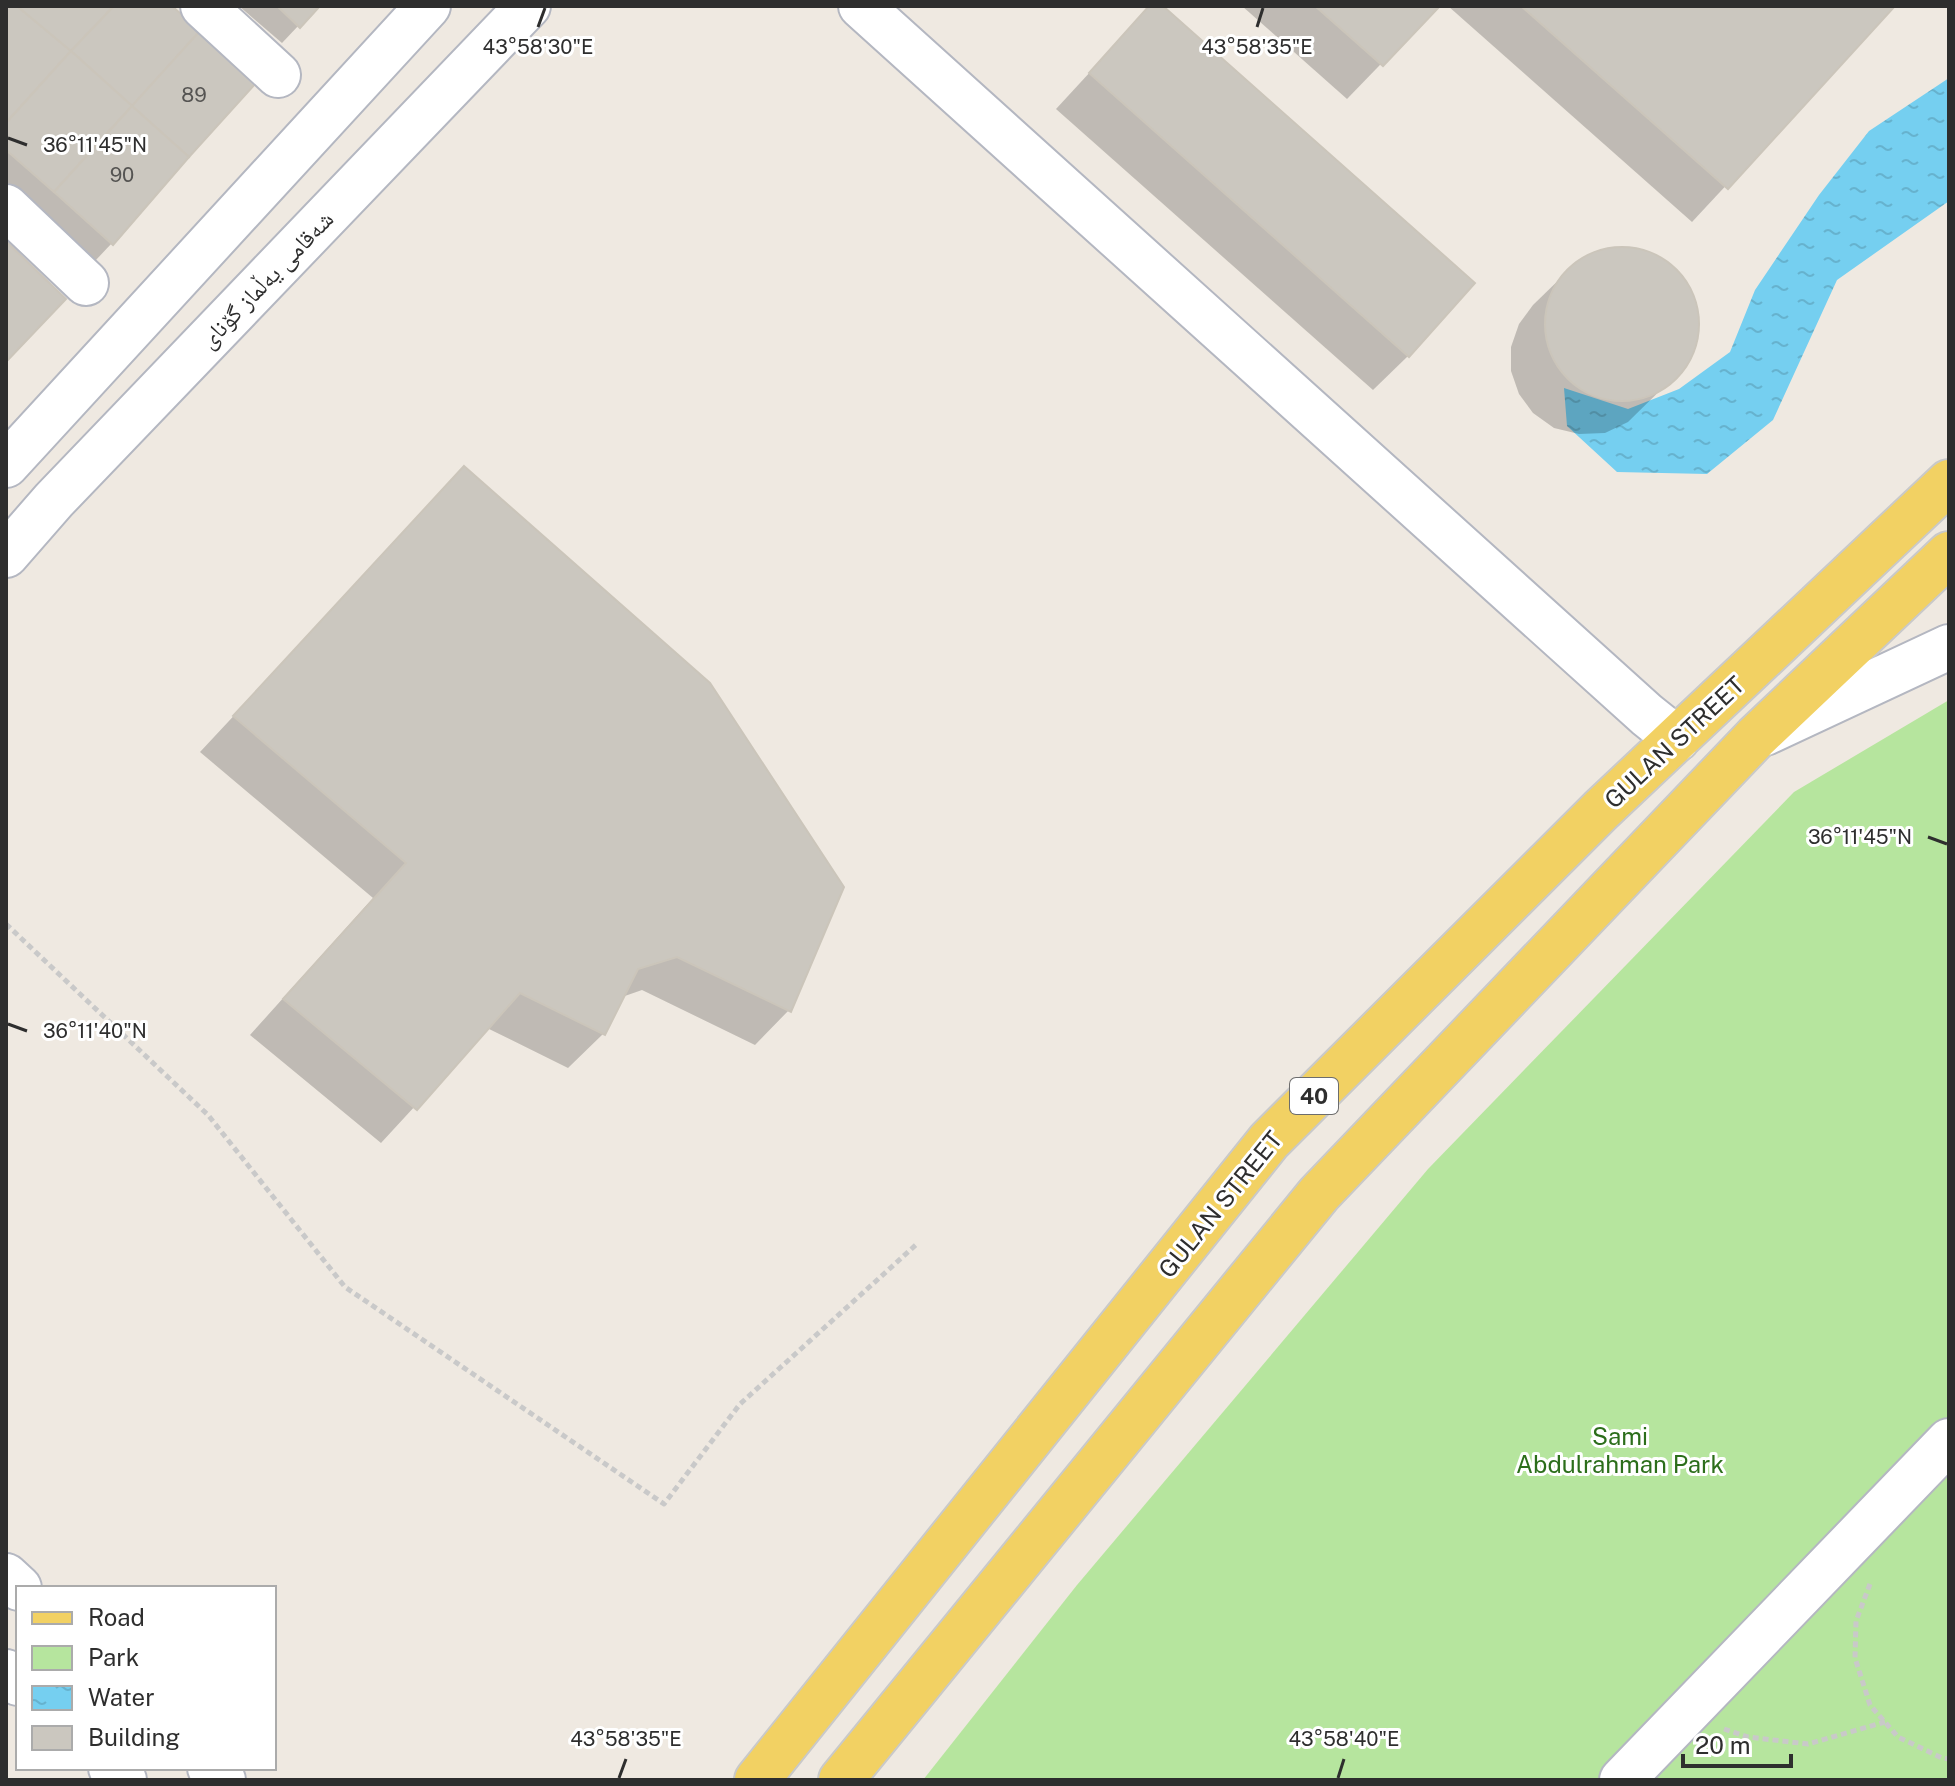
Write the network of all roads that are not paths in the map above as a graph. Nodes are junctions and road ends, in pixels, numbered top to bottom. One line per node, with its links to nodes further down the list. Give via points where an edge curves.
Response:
1 (203, 6): 5 (street)
2 (428, 6): 8 (street)
3 (861, 6): 14 (street)
4 (522, 8): 11 (street, شەقامی یەڵماز گۆنای)
5 (278, 75)
6 (6, 207): 7 (street)
7 (86, 283)
8 (6, 465)
9 (1949, 482): 14 (main road, GULAN STREET / 40)
10 (1949, 554): 13 (main road)
11 (6, 555)
12 (1949, 647): 13 (street)
13 (1756, 737): 17 (main road, via 1319,1194)
14 (1677, 739): 16 (main road, GULAN STREET / 40, via 1269,1141)
15 (1949, 1441): 18 (street)
16 (757, 1780)
17 (841, 1780)
18 (1622, 1780)

